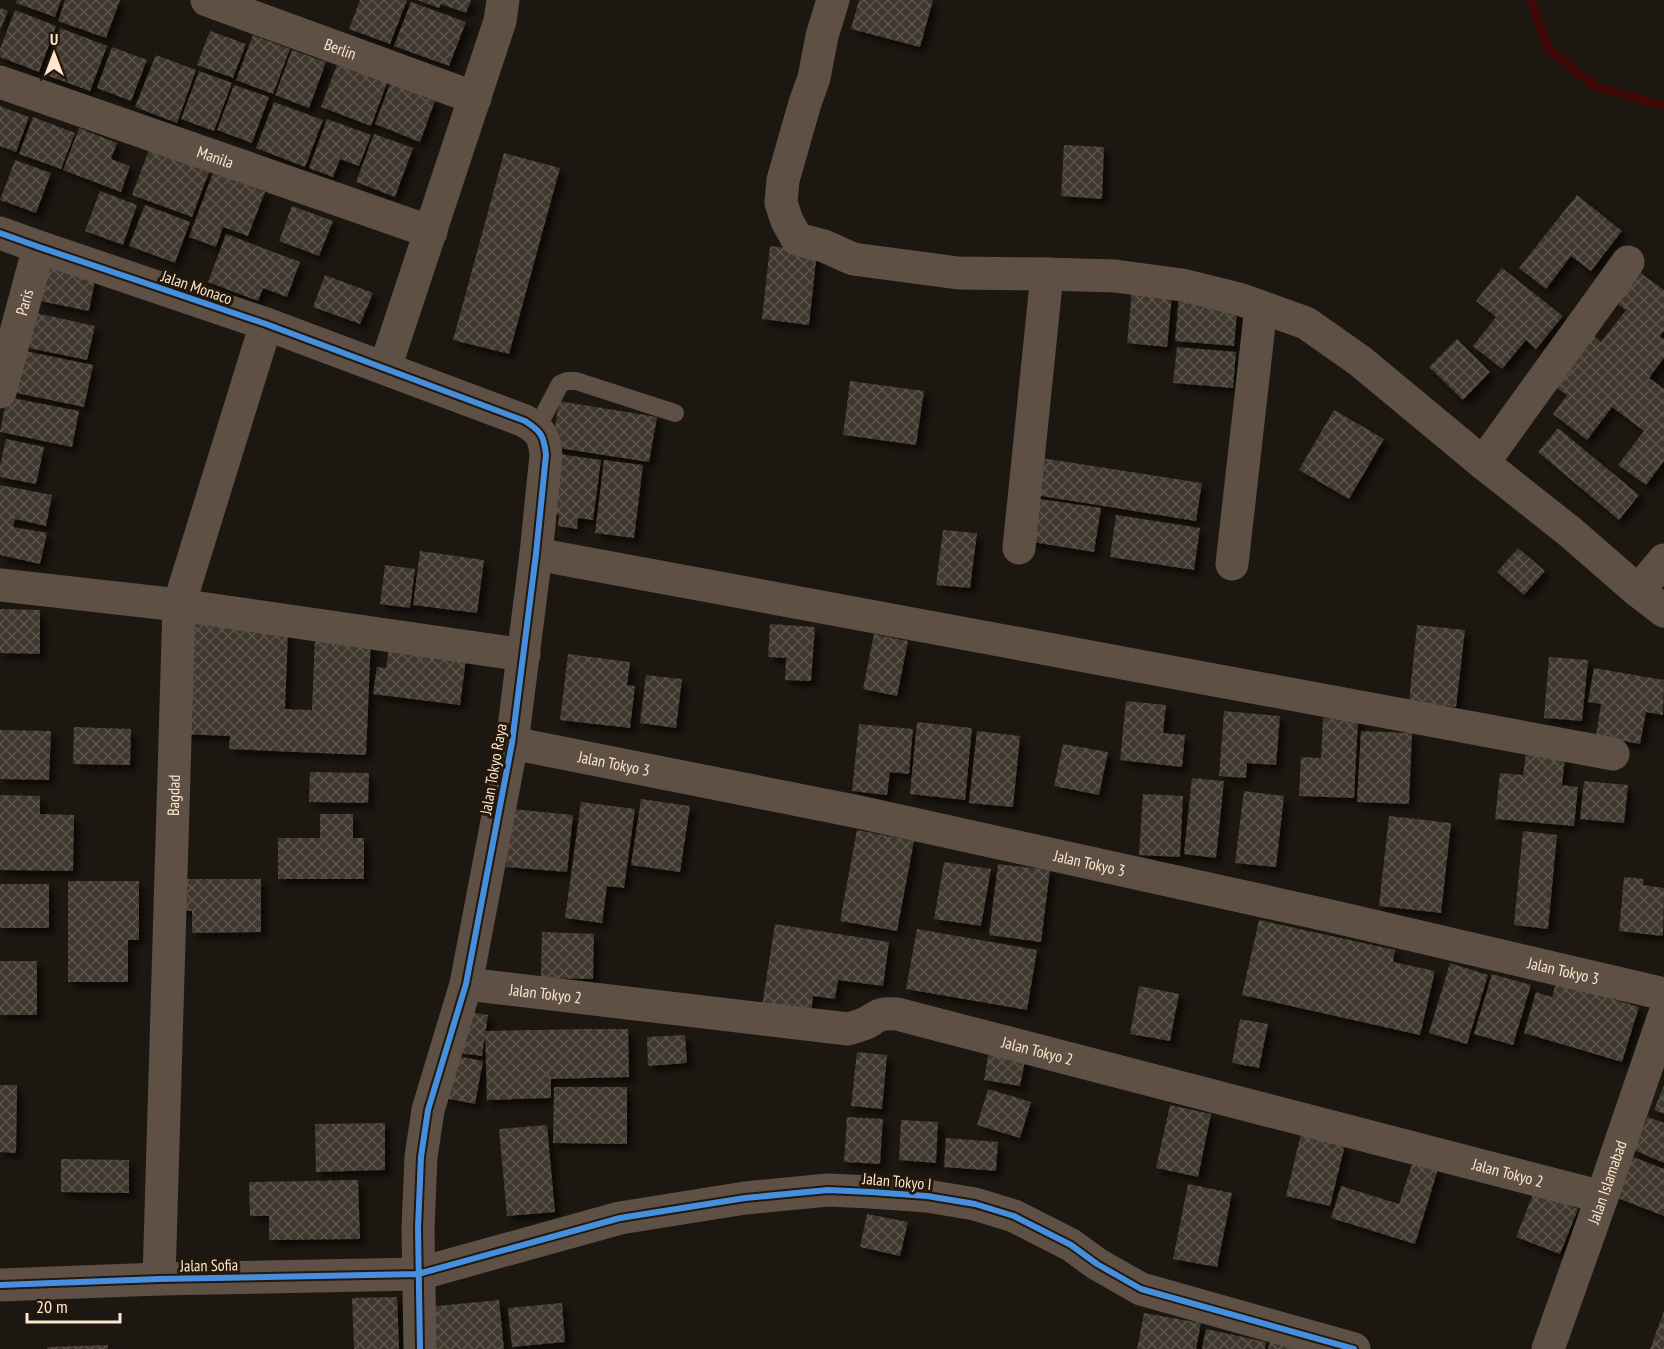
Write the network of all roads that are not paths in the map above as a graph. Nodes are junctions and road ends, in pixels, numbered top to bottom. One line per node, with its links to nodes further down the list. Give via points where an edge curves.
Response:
1 (207, 0): 5 (street, Berlin)
2 (503, 0): 5 (street)
3 (833, 0): 10 (street, via 783,180 781,203 797,238 853,258 958,273)
4 (0, 82): 6 (street, Manila)
5 (475, 98): 6 (street)
6 (431, 232): 13 (street)
7 (0, 233): 8 (street, Jalan Monaco)
8 (39, 247): 12 (street, Jalan Monaco); 14 (street, Paris)
9 (1628, 262): 17 (street)
10 (1047, 274): 11 (street, via 1115,276 1182,285); 18 (street)
11 (1261, 307): 17 (street, via 1306,323 1351,354); 21 (street)
12 (266, 324): 13 (street, Jalan Monaco); 24 (street, Bagdad)
13 (385, 368): 16 (street)
14 (0, 393)
15 (675, 413): 16 (lane, via 567,381 560,384)
16 (537, 428): 19 (street, Jalan Tokyo Raya, via 545,440 546,455)
17 (1483, 463): 23 (street)
18 (1019, 548)
19 (536, 555): 26 (street, Jalan Tokyo Raya); 28 (street)
20 (1664, 560): 23 (street)
21 (1232, 564)
22 (0, 585): 24 (street)
23 (1638, 591): 25 (street)
24 (179, 605): 26 (street); 34 (street, Bagdad)
25 (1664, 611)
26 (524, 655): 27 (street, Jalan Tokyo Raya)
27 (512, 743): 29 (street, Jalan Tokyo Raya); 30 (street, Jalan Tokyo 3, via 905,823)
28 (1613, 754)
29 (466, 984): 32 (street, Jalan Tokyo 2, via 848,1029 867,1023 874,1016 897,1014); 33 (street, Jalan Tokyo Raya, via 428,1110 420,1177)
30 (1664, 994)
31 (1664, 1016): 32 (street, Jalan Islamabad)
32 (1602, 1197): 38 (street, Jalan Islamabad)
33 (418, 1274): 34 (street, Jalan Sofia); 36 (street, Jalan Tokyo Raya); 37 (street, Jalan Tokyo I, via 620,1218 679,1208 828,1190 915,1195 975,1204 1014,1216 1071,1245 1140,1289)
34 (159, 1279): 35 (street, Jalan Sofia)
35 (0, 1285)
36 (420, 1349)
37 (1354, 1349)
38 (1548, 1349)

